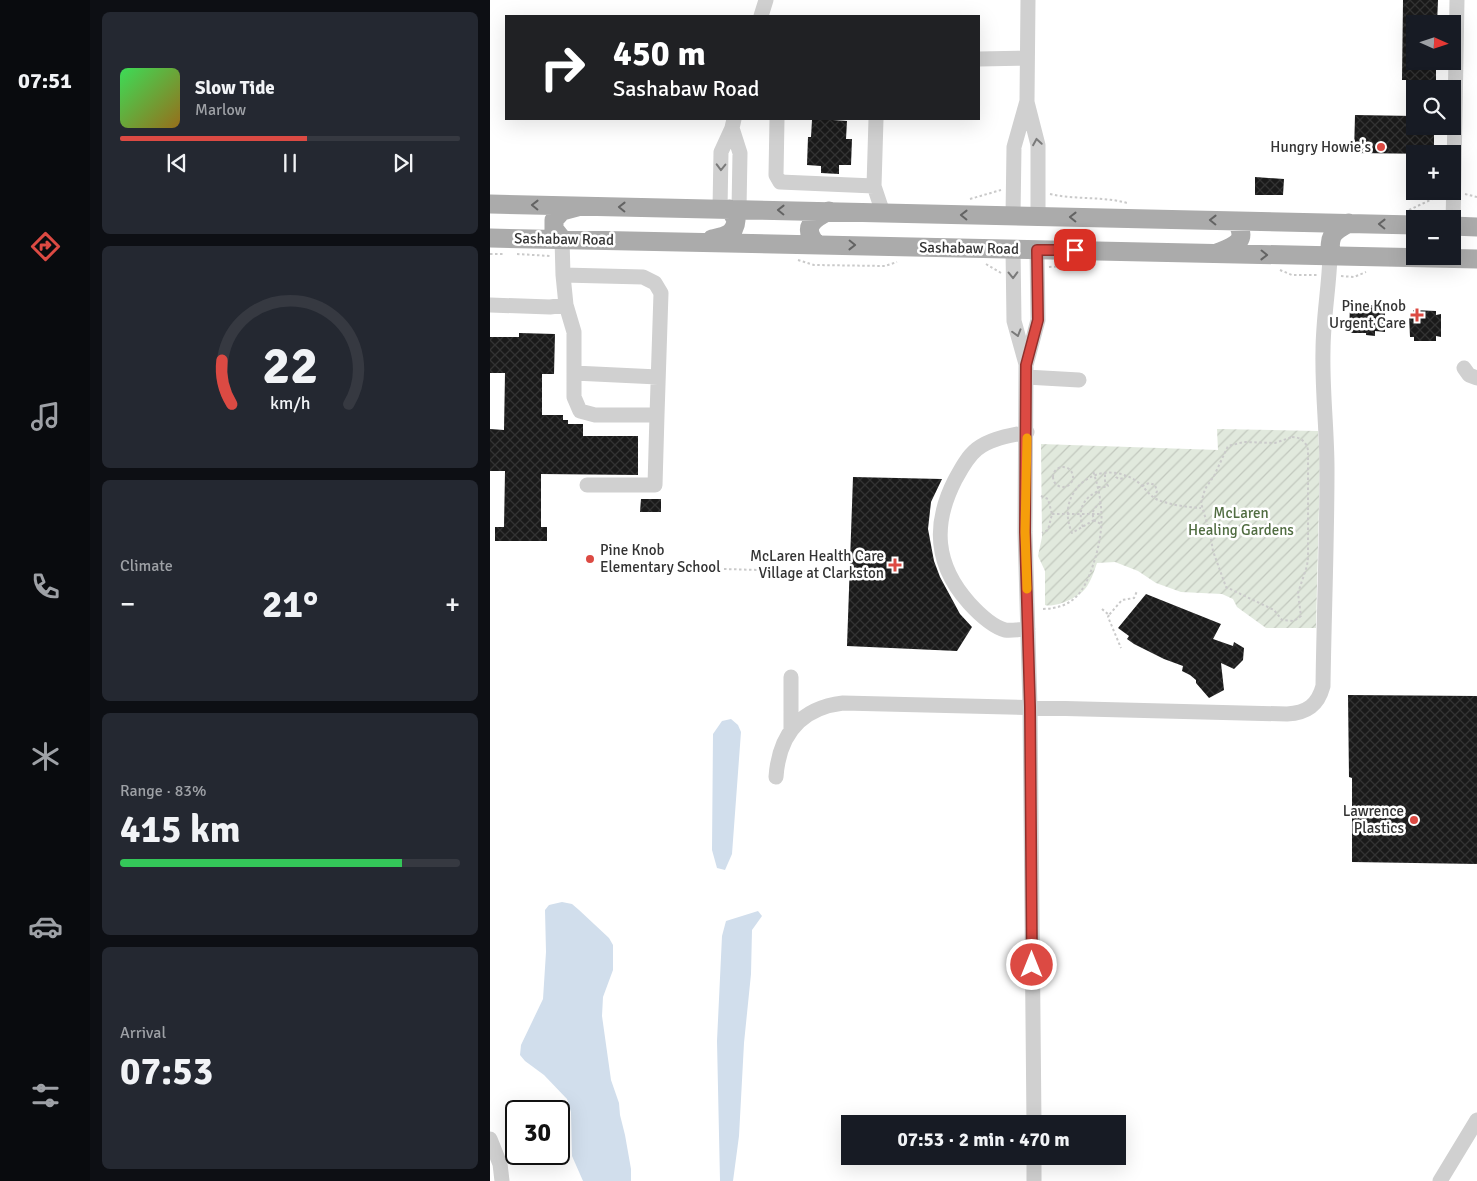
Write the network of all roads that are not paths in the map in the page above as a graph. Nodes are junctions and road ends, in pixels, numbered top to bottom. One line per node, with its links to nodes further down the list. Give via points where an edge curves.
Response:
1 (766, 0): 4 (street)
2 (1028, 0): 5 (street)
3 (1457, 0): 15 (street)
4 (761, 15)
5 (1027, 58): 6 (street); 7 (street)
6 (980, 59)
7 (1026, 101): 18 (street, via 1014,147); 19 (street, one-way to 7, via 1037,138)
8 (777, 120): 11 (street, via 776,175 780,182)
9 (876, 120): 11 (street)
10 (733, 123): 14 (street, via 740,152)
11 (874, 186): 17 (street)
12 (490, 204): 13 (main road, one-way to 12)
13 (580, 206): 14 (main road, one-way to 13); 26 (main road, via 556,216 554,229)
14 (730, 209): 16 (main road, one-way to 14); 27 (main road, via 736,220 732,232)
15 (1454, 210)
16 (829, 211): 17 (main road); 28 (main road, via 811,225 810,233)
17 (883, 213): 18 (main road, one-way to 17)
18 (1012, 216): 19 (main road)
19 (1038, 216): 21 (main road, one-way to 19)
20 (1406, 218): 22 (main road, one-way to 22)
21 (1236, 221): 22 (main road); 31 (main road, via 1241,231 1239,242)
22 (1349, 224): 32 (main road, via 1336,230 1332,236)
23 (1461, 226): 24 (main road)
24 (1477, 227)
25 (490, 238): 26 (main road, Sashabaw Road)
26 (562, 239): 27 (main road, Sashabaw Road); 34 (street)
27 (701, 242): 28 (main road, Sashabaw Road)
28 (817, 244): 29 (main road, Sashabaw Road, one-way to 29)
29 (1013, 249): 30 (main road, Sashabaw Road); 38 (street, one-way to 38, via 1014,321)
30 (1037, 250): 31 (main road, Sashabaw Road); 38 (street, via 1038,320)
31 (1216, 254): 32 (main road, Sashabaw Road, one-way to 32)
32 (1330, 256): 33 (main road, Sashabaw Road); 48 (street, via 1323,344 1327,467 1321,696 1307,710 1287,714)
33 (1477, 260)
34 (563, 275): 36 (street); 40 (street, via 642,277 655,284 661,294)
35 (490, 305): 36 (street)
36 (566, 305): 39 (street, via 574,332)
37 (1464, 368): 41 (street)
38 (1026, 371): 42 (street); 44 (street)
39 (574, 373): 40 (street); 43 (street, via 574,397 580,411 595,415)
40 (658, 377): 43 (street)
41 (1477, 378)
42 (1079, 380)
43 (657, 415): 45 (street, via 655,485)
44 (1027, 432): 46 (street, via 1025,532); 46 (street, via 989,442 970,456 945,504 940,540 952,582 975,610 987,621 1007,630)
45 (587, 485)
46 (1028, 629): 48 (street)
47 (791, 677): 49 (street)
48 (1030, 707): 49 (street, via 844,703 828,705 809,714); 51 (street)
49 (791, 730): 50 (street, via 780,752)
50 (776, 777)
51 (1034, 1115)
52 (1477, 1120): 57 (street)
53 (490, 1139): 55 (street, via 500,1164)
54 (1034, 1165): 56 (street)
55 (502, 1181)
56 (1034, 1181)
57 (1440, 1181)

